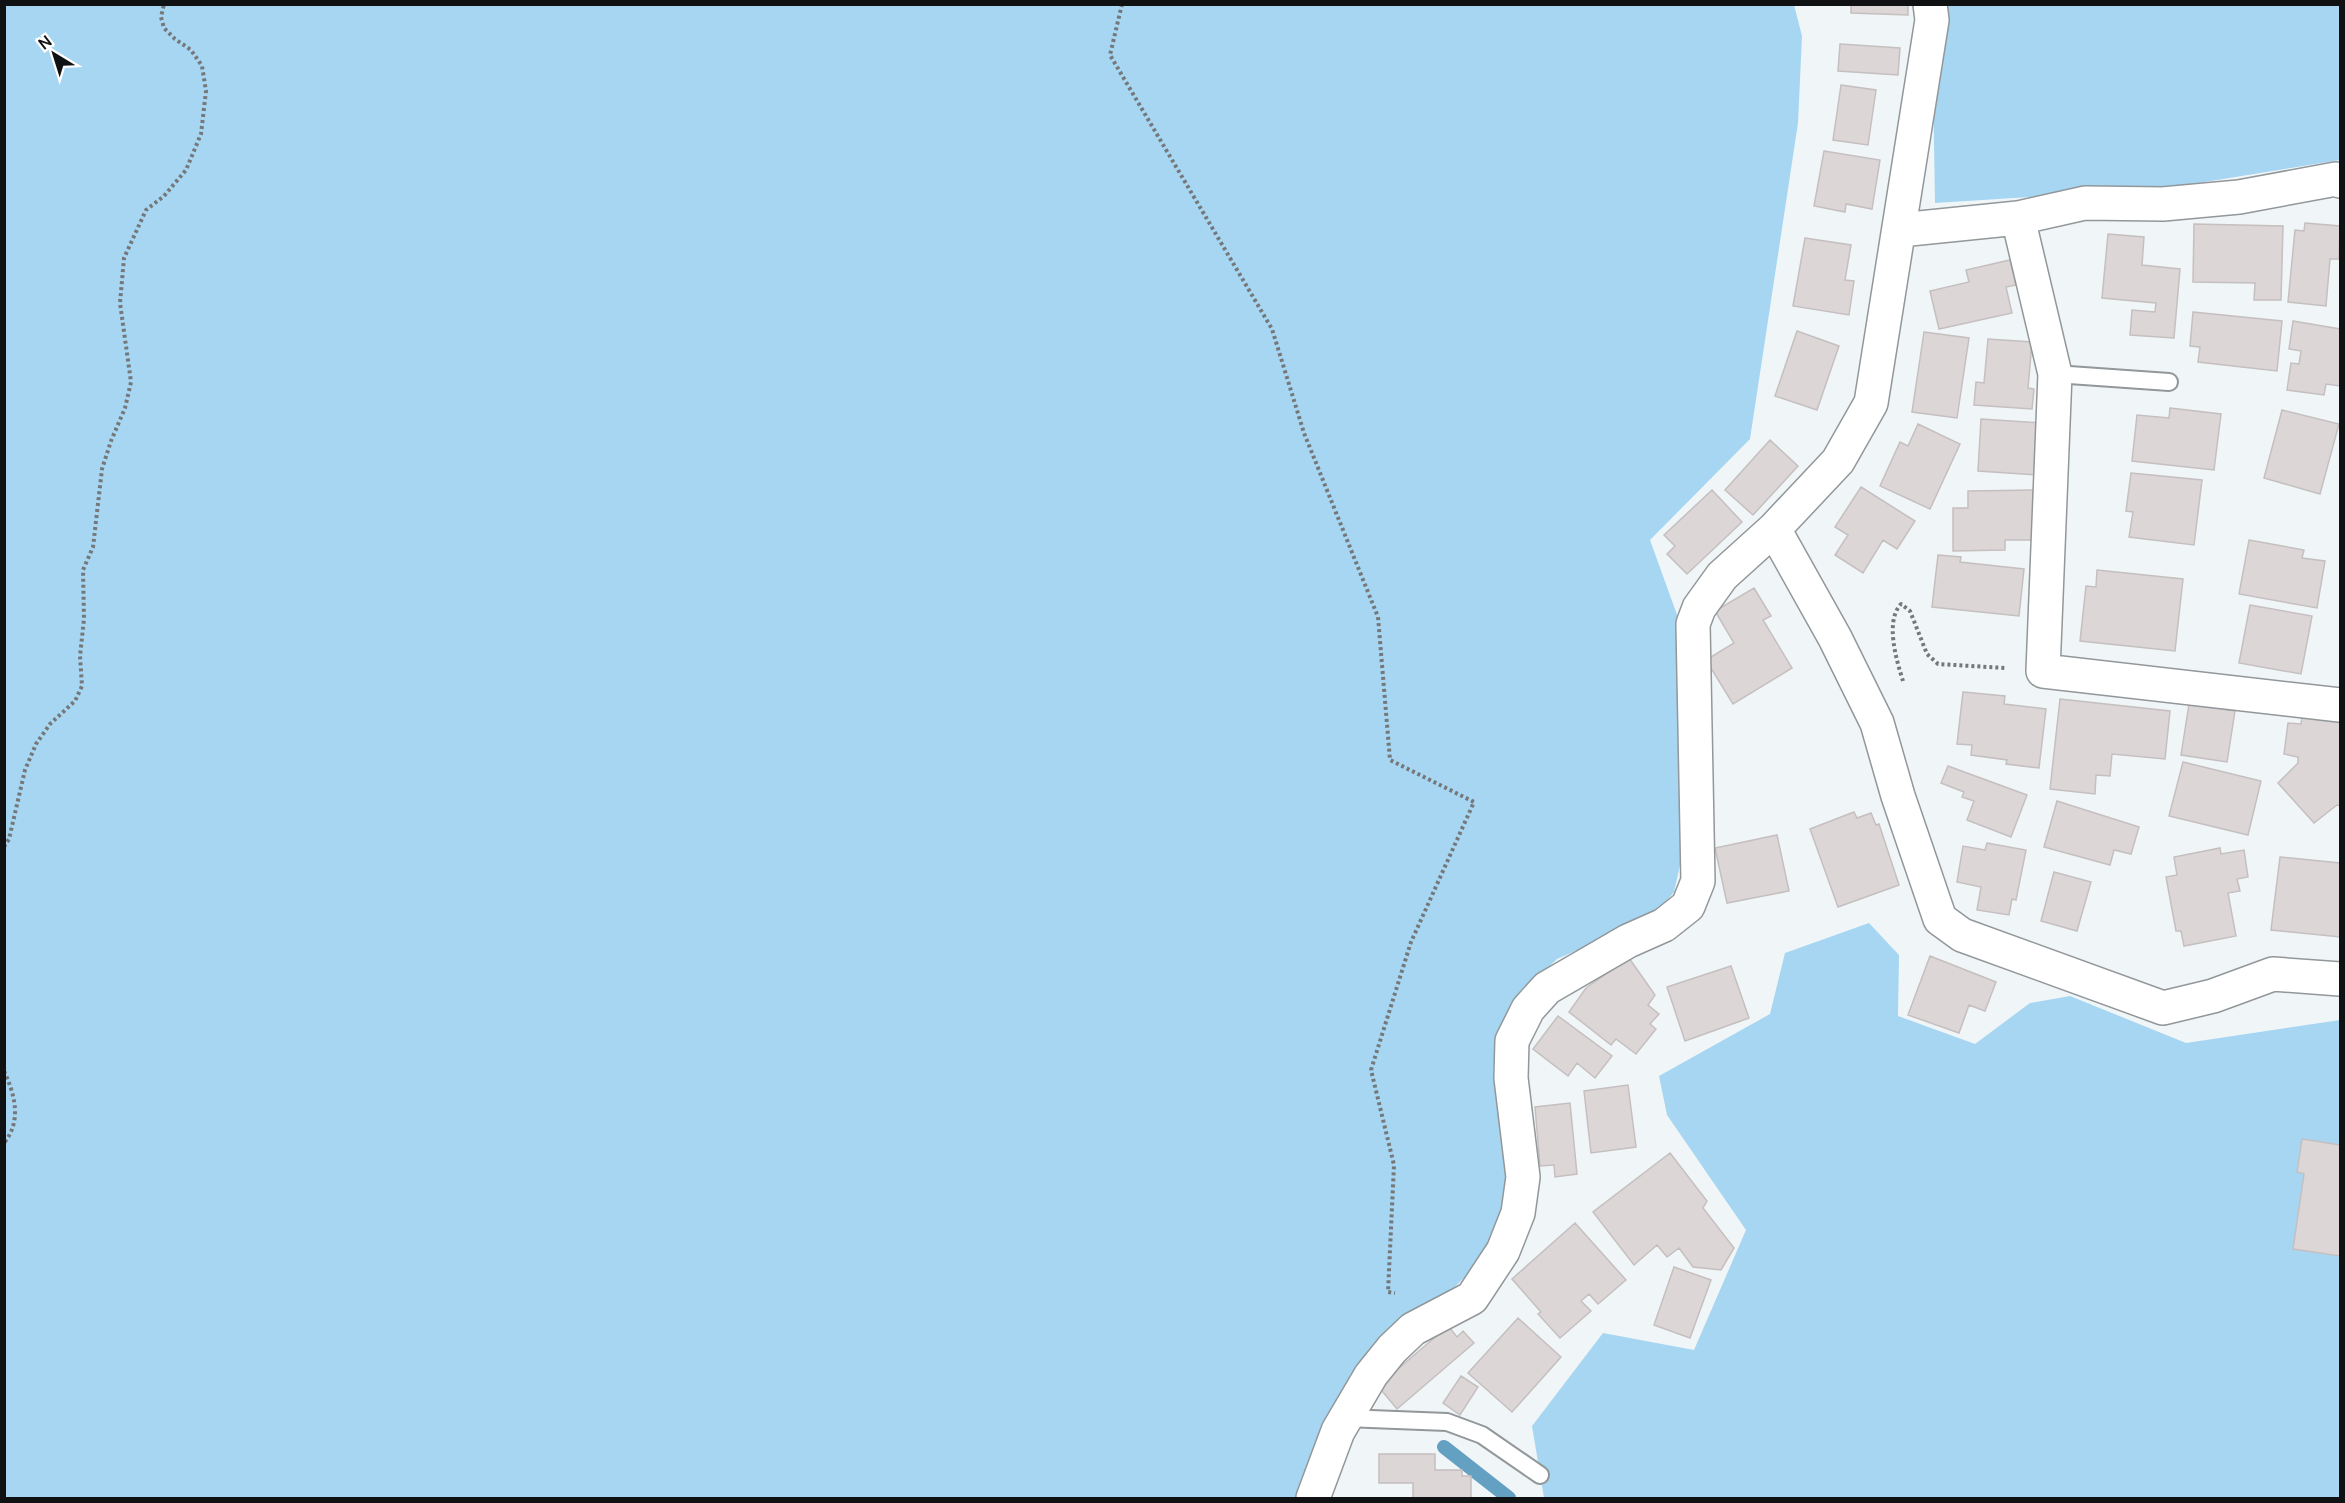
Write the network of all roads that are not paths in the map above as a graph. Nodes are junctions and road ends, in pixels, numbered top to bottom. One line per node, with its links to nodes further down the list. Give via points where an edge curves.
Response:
1 (1930, 4): 4 (street, via 1932,20)
2 (2340, 181): 3 (street, via 2174,203 2085,203)
3 (2018, 218): 4 (street); 5 (street)
4 (1900, 230): 7 (street, via 1871,403 1838,461)
5 (2055, 374): 6 (lane); 8 (street, via 2043,671)
6 (2169, 382)
7 (1774, 529): 9 (street, via 1835,638 1876,723 1940,920 1962,935 2163,1008 2213,996 2273,974); 10 (street, via 1722,576 1699,608 1693,624 1698,881 1688,906 1664,925 1547,988 1528,1009 1512,1041 1511,1078 1523,1177 1518,1213 1503,1251 1472,1298 1413,1329 1392,1349 1371,1374)
8 (2340, 705)
9 (2340, 979)
10 (1345, 1418): 11 (lane, via 1447,1422 1482,1435); 12 (street)
11 (1539, 1475)
12 (1313, 1498)

